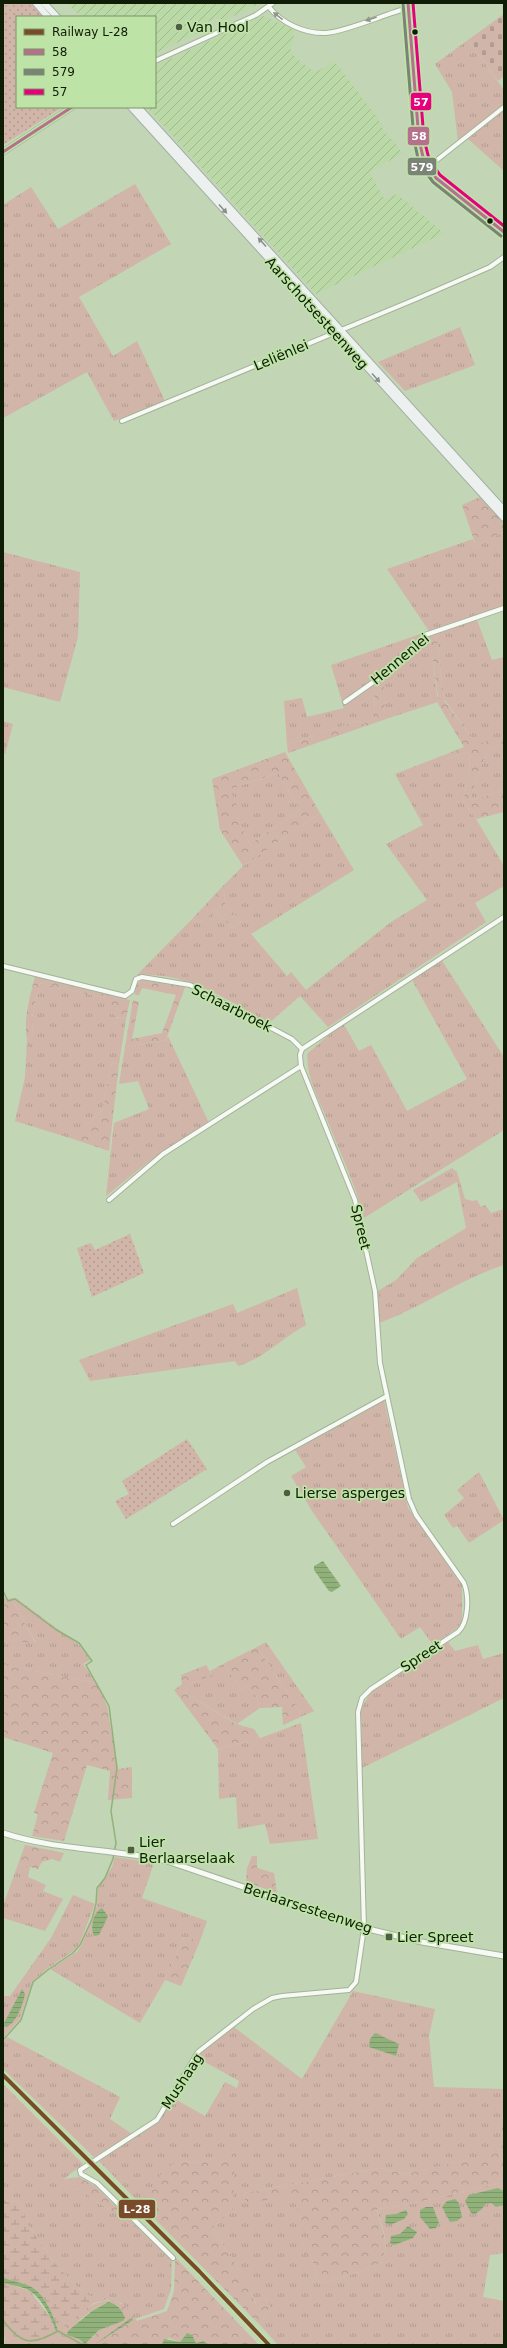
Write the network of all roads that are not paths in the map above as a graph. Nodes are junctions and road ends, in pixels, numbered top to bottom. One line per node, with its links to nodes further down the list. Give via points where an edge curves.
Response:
1 (36, 3): 6 (main road)
2 (44, 3): 7 (main road)
3 (273, 3): 5 (street)
4 (408, 5): 5 (street, one-way to 5, via 336,31 322,33 285,22); 14 (street, via 419,140)
5 (269, 7): 8 (street)
6 (47, 16)
7 (56, 16)
8 (156, 61)
9 (504, 107): 14 (street)
10 (70, 108): 13 (street)
11 (132, 108): 17 (main road, Aarschotsesteenweg, one-way to 17)
12 (139, 108): 17 (main road, Aarschotsesteenweg, one-way to 12)
13 (3, 152)
14 (428, 167): 15 (street, via 436,178)
15 (504, 232)
16 (504, 257): 17 (street, Leliënlei, via 486,269)
17 (339, 332): 18 (street, Leliënlei); 19 (main road, Aarschotsesteenweg); 20 (main road, Aarschotsesteenweg, one-way to 20)
18 (122, 421)
19 (504, 510)
20 (504, 518)
21 (504, 608): 22 (street, Hennenlei, via 426,635 389,671)
22 (345, 702)
23 (504, 916): 25 (street)
24 (3, 966): 25 (street, Schaarbroek, via 125,996 132,991 136,979 142,977 184,983 292,1039)
25 (302, 1049): 26 (street, Spreet)
26 (301, 1066): 27 (street, via 163,1154); 28 (street, Spreet, via 355,1200 375,1291 378,1354)
27 (109, 1200)
28 (387, 1396): 29 (street, via 267,1462); 31 (street, Spreet, via 412,1508 464,1583 467,1594 462,1629 371,1689 360,1703 358,1712)
29 (173, 1524)
30 (3, 1833): 31 (street, Berlaarsesteenweg, via 50,1846 115,1852 166,1861)
31 (364, 1928): 32 (street, Berlaarsesteenweg, via 422,1942); 33 (street, Mushaag, via 356,1982 352,1988 272,1998 253,2009 198,2052 157,2120 80,2170 81,2174 97,2183)
32 (504, 1956)
33 (173, 2258)

